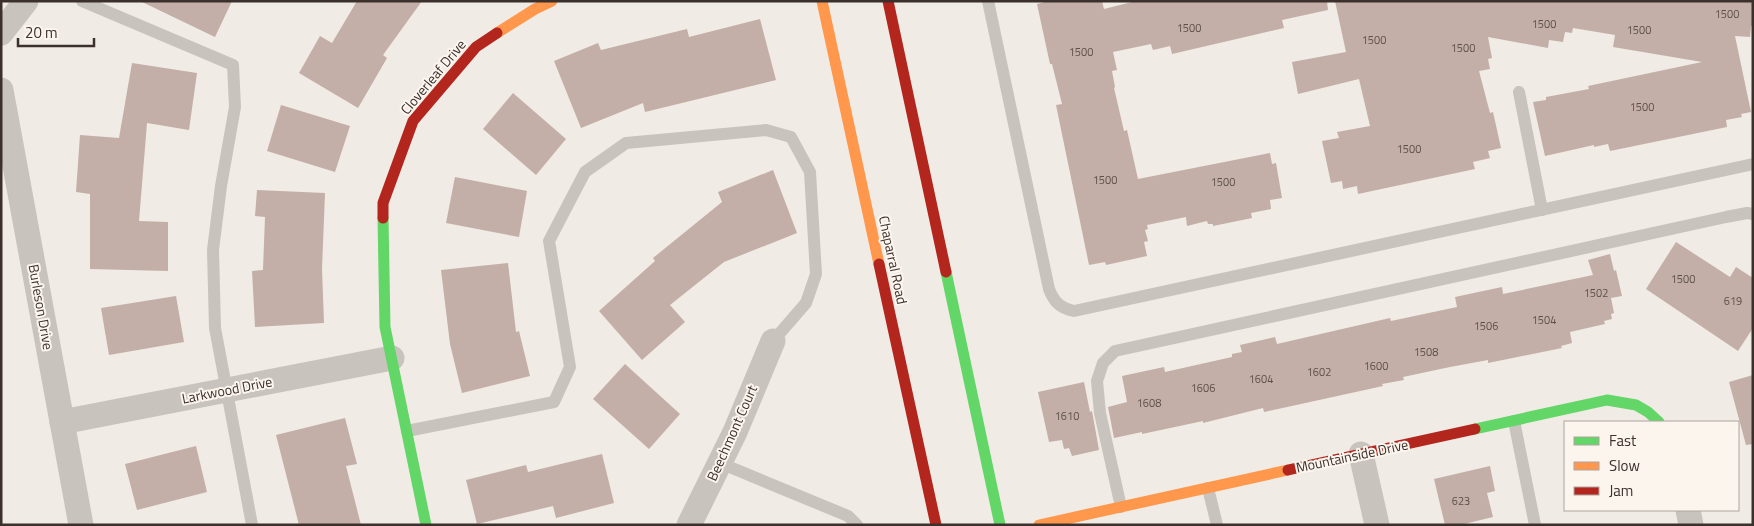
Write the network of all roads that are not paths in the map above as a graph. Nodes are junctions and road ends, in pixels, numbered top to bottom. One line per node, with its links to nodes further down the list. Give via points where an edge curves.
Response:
1 (26, 1): 7 (street)
2 (82, 1): 15 (lane, via 233,65 235,108 213,250 216,328)
3 (552, 1): 14 (street, Cloverleaf Drive, via 476,48 413,121 383,203 385,327)
4 (822, 1): 31 (street, Chaparral Road)
5 (888, 1): 32 (street)
6 (988, 1): 11 (lane, via 1049,289 1052,298 1065,309 1083,310)
7 (1, 34)
8 (1, 90): 18 (street, Burleson Drive)
9 (1519, 92): 11 (lane)
10 (1753, 164): 11 (lane)
11 (1542, 210)
12 (1753, 214): 23 (lane, via 1726,217 1115,351 1103,363 1096,381)
13 (773, 341): 19 (lane, via 806,303 816,274 810,172 791,137 766,130 626,143 584,172 549,241 570,367 554,402); 21 (street, Beechmont Court)
14 (392, 358): 15 (street, Larkwood Drive); 19 (street)
15 (228, 390): 18 (street, Larkwood Drive); 27 (lane)
16 (1514, 421): 17 (street, Mountainside Drive, via 1607,400 1641,407); 20 (street, Mountainside Drive); 35 (lane)
17 (1658, 421)
18 (62, 422): 26 (street, Burleson Drive)
19 (407, 431): 28 (street)
20 (1361, 454): 22 (street, Mountainside Drive); 34 (street)
21 (720, 462): 29 (street, Beechmont Court); 30 (lane, via 848,516)
22 (1208, 488): 23 (street, Mountainside Drive); 33 (lane)
23 (1121, 507): 25 (street, Mountainside Drive)
24 (1688, 511): 36 (street)
25 (1055, 523)
26 (81, 525)
27 (252, 525)
28 (426, 525)
29 (689, 525)
30 (857, 525)
31 (936, 525)
32 (1000, 525)
33 (1217, 525)
34 (1377, 525)
35 (1535, 525)
36 (1691, 525)

